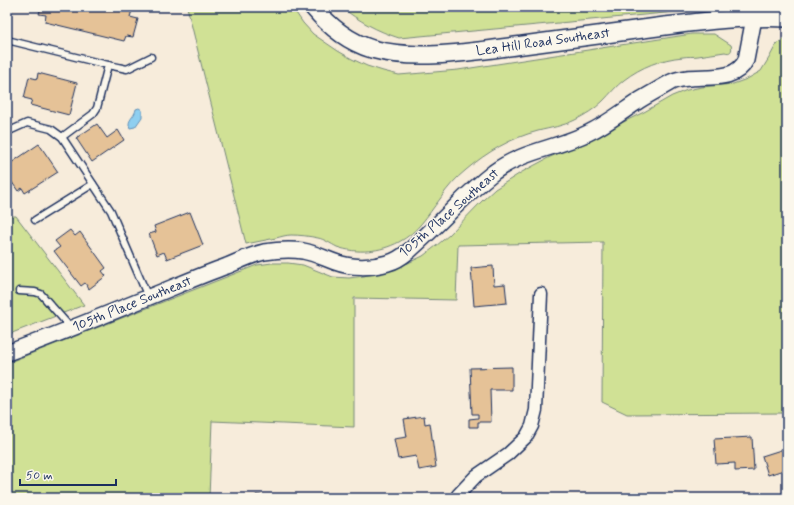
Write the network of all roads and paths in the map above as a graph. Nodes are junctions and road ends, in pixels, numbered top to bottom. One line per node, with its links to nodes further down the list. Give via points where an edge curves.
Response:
1 (313, 7): 2 (main road, Lea Hill Road Southeast, via 331,26 352,40 391,53 417,55 475,52 665,26)
2 (754, 18): 3 (main road, Lea Hill Road Southeast); 13 (street, 105th Place Southeast, via 746,60 738,70 720,76 676,80 588,133 509,162 469,194 409,251 389,263 357,266 340,264 314,253 278,250 249,257)
3 (787, 18)
4 (7, 40): 6 (lane)
5 (151, 57): 6 (lane, via 127,69)
6 (108, 65): 8 (lane, via 97,108 93,114)
7 (7, 132): 8 (lane, via 27,123 51,129)
8 (62, 137): 9 (lane)
9 (93, 184): 10 (lane); 13 (lane, via 111,212)
10 (36, 220)
11 (19, 291): 14 (lane, via 41,294)
12 (542, 294): 16 (street, via 536,410 532,426 508,454 476,476)
13 (148, 297): 14 (street, 105th Place Southeast)
14 (71, 328): 15 (street, 105th Place Southeast)
15 (7, 353)
16 (457, 498)

